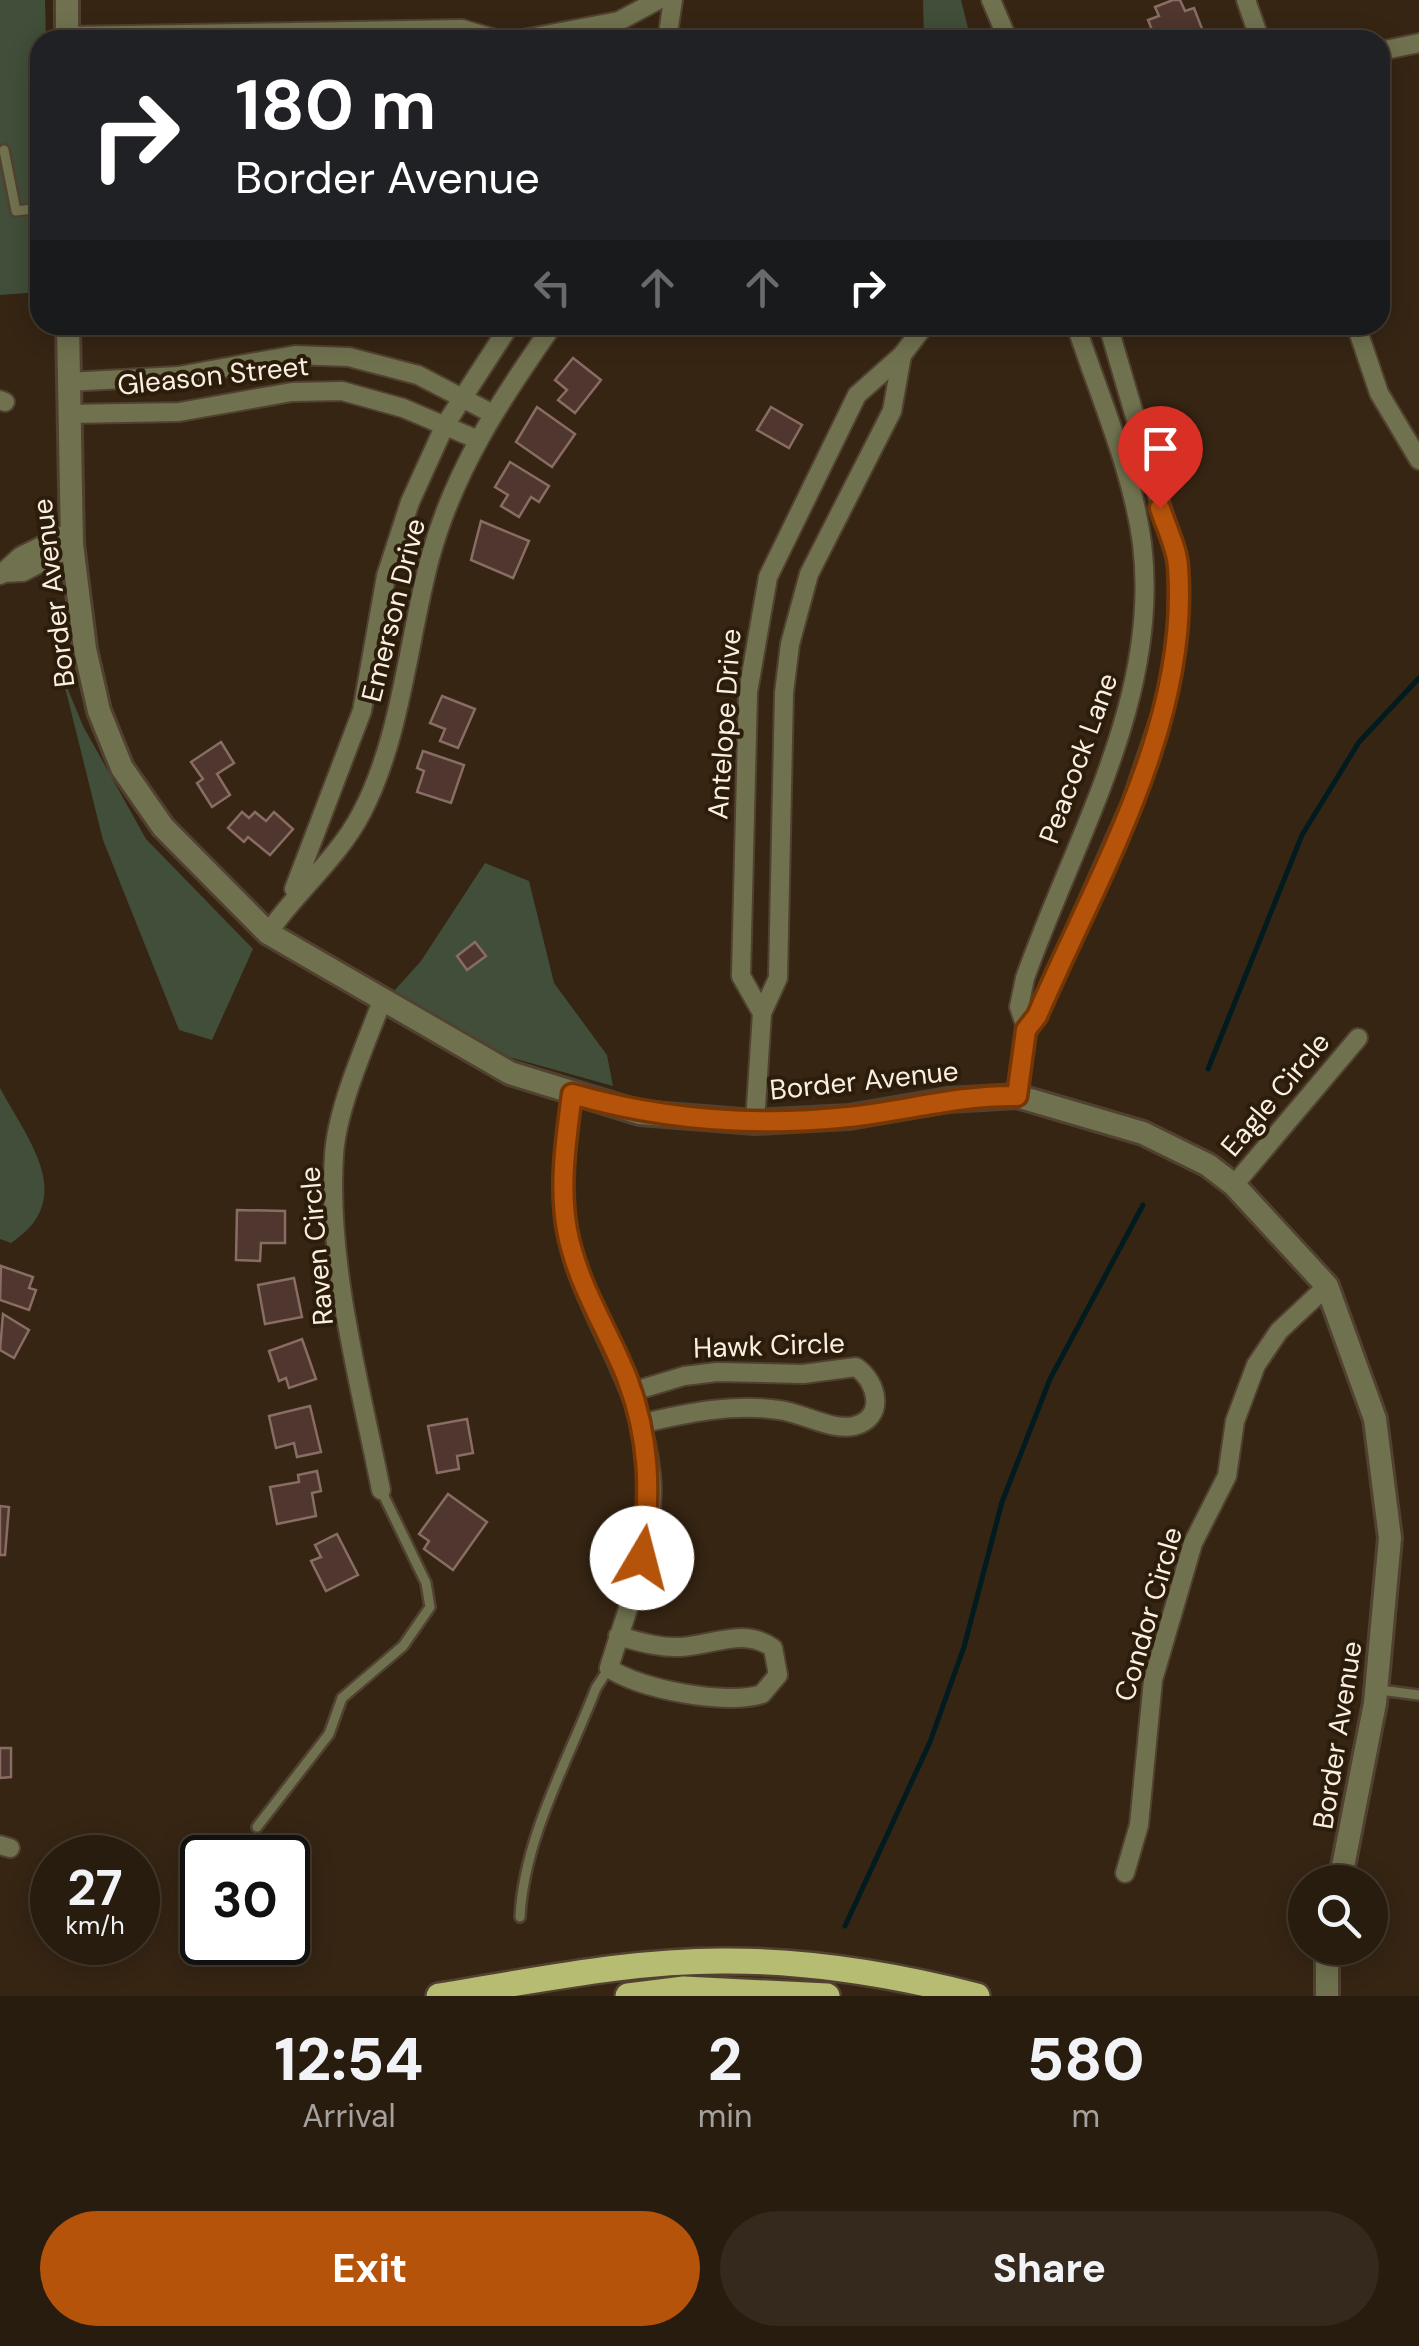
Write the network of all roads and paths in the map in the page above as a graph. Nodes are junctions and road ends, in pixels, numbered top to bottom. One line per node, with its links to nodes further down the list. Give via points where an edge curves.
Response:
1 (67, 0): 7 (street)
2 (658, 0): 6 (street)
3 (672, 0): 11 (street)
4 (992, 0): 12 (street)
5 (1246, 0): 13 (street)
6 (637, 5): 10 (street, via 619,21)
7 (67, 30)
8 (418, 30): 9 (street)
9 (465, 30)
10 (571, 30)
11 (668, 30)
12 (1004, 30)
13 (1256, 30)
14 (1419, 44): 15 (street)
15 (1390, 50)
16 (4, 150): 17 (lane, via 16,211)
17 (30, 209)
18 (68, 335): 26 (street, Border Avenue)
19 (503, 335): 27 (street, Emerson Drive)
20 (546, 335): 28 (street, Emerson Drive)
21 (917, 335): 25 (street, Antelope Drive)
22 (1079, 335): 37 (street, Peacock Lane, via 1134,498 1142,543 1142,636)
23 (1111, 335): 38 (street, Peacock Lane, via 1178,563 1177,632 1167,698)
24 (1359, 335): 32 (street, via 1378,393)
25 (902, 355): 35 (street, Antelope Drive, via 857,395 790,525 768,577); 36 (street, Antelope Drive, via 892,411 809,574)
26 (68, 382): 27 (street, Gleason Street, via 178,376 295,354 349,356 418,375); 29 (street, Border Avenue)
27 (462, 398): 28 (street, Gleason Street); 30 (street, Emerson Drive)
28 (491, 413): 31 (street, Emerson Drive)
29 (68, 414): 30 (street, Gleason Street, via 179,412 292,392 342,392); 33 (street, Border Avenue)
30 (446, 425): 31 (street, Gleason Street); 39 (street, Emerson Drive, via 410,502 386,576 362,711)
31 (476, 439): 39 (street, Emerson Drive, via 430,558 391,733 362,812)
32 (1419, 460)
33 (72, 538): 34 (street, via 20,556); 40 (street, Border Avenue, via 85,650 122,768 163,827)
34 (1, 574)
35 (748, 692): 36 (street); 42 (street, Antelope Drive, via 741,976)
36 (784, 693): 42 (street, Antelope Drive, via 778,978)
37 (1123, 728): 38 (street); 43 (street, Peacock Lane, via 1025,978 1019,1007)
38 (1152, 740): 43 (street, Peacock Lane)
39 (287, 905): 40 (street, Emerson Drive)
40 (268, 933): 41 (street, Border Avenue)
41 (382, 1001): 45 (street, Border Avenue, via 510,1072); 52 (street, Raven Circle, via 334,1151 339,1258)
42 (762, 1013): 47 (street, Antelope Drive)
43 (1026, 1030): 46 (street, Peacock Lane)
44 (1358, 1038): 48 (street, Eagle Circle)
45 (572, 1094): 47 (street, Border Avenue, via 640,1113); 50 (street, via 562,1176 567,1230 580,1280)
46 (1017, 1096): 47 (street, Border Avenue); 48 (street, Border Avenue, via 1143,1133)
47 (756, 1122)
48 (1234, 1185): 49 (street, Border Avenue)
49 (1327, 1286): 55 (street, Border Avenue, via 1375,1419 1390,1538); 59 (street, Condor Circle, via 1279,1331 1256,1365 1235,1421 1226,1476 1194,1543 1152,1680 1139,1825)
50 (631, 1392): 51 (street); 51 (street, Hawk Circle, via 717,1372 803,1374 856,1367 875,1386 876,1403 858,1425 839,1428 813,1417 746,1408)
51 (640, 1424): 53 (street, via 651,1476 649,1514)
52 (382, 1490): 57 (lane, via 426,1583 430,1608 402,1646 342,1698 328,1734)
53 (618, 1636): 54 (street); 54 (street, via 682,1647 752,1636 772,1648 778,1674 762,1694 734,1699 625,1680)
54 (610, 1668): 60 (lane, via 534,1844)
55 (1377, 1689): 56 (lane); 58 (street, Border Avenue)
56 (1419, 1695)
57 (257, 1826)
58 (1343, 1865)
59 (1125, 1873)
60 (520, 1917)
61 (1327, 1965): 68 (street)
62 (627, 1967): 63 (main road); 64 (main road, via 590,1984); 67 (main road, via 728,1960 793,1964)
63 (439, 1996)
64 (520, 1996)
65 (628, 1996): 66 (main road, via 684,1989)
66 (826, 1996)
67 (977, 1996)
68 (1327, 1996)

